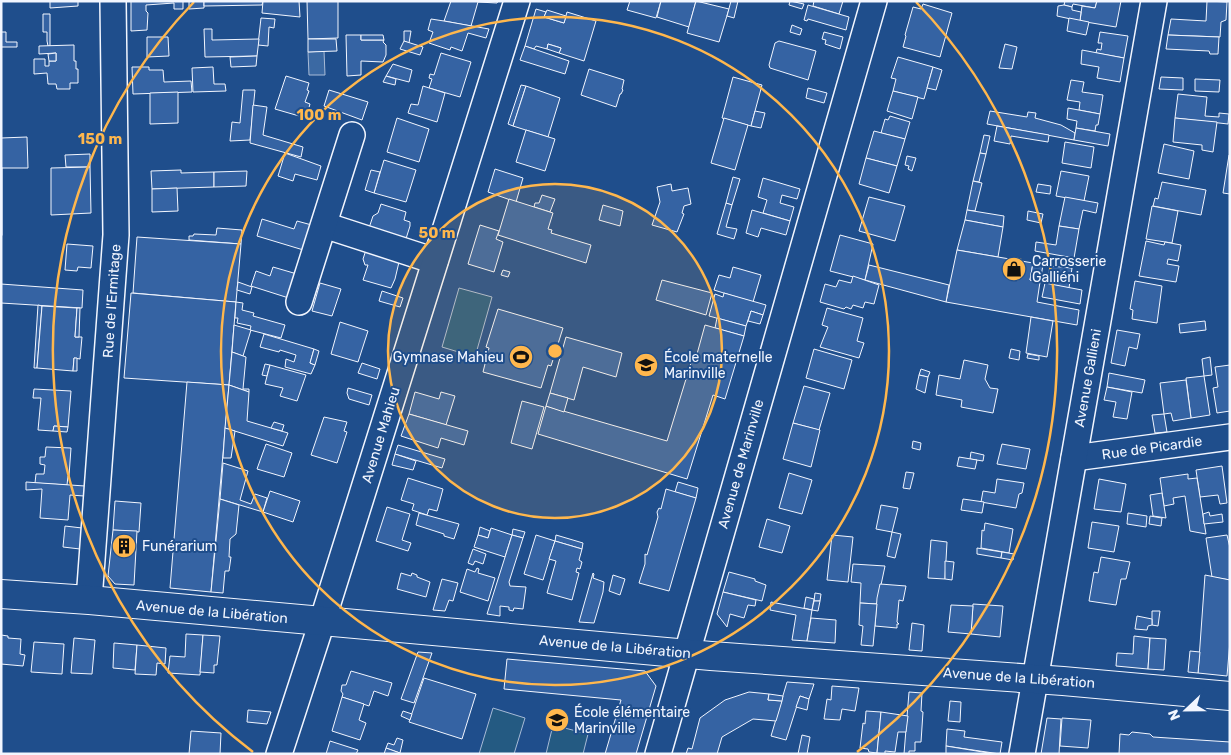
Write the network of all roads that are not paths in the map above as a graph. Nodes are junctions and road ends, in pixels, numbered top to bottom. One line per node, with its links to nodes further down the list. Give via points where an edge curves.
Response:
1 (113, 1): 12 (street, Rue de l'Ermitage, via 116,236)
2 (517, 1): 7 (street, Avenue Mahieu)
3 (874, 1): 14 (street, Avenue de Marinville)
4 (1154, 1): 10 (street, Avenue Gallieni)
5 (352, 135): 6 (street)
6 (324, 225): 7 (street); 8 (street)
7 (435, 260): 13 (street, Avenue Mahieu)
8 (299, 302)
9 (1230, 437): 10 (street, Rue de Picardie)
10 (1074, 458): 15 (street, Avenue Gallieni)
11 (1, 594): 12 (main road, Avenue de la Libération)
12 (89, 600): 13 (main road, Avenue de la Libération)
13 (322, 622): 14 (main road, Avenue de la Libération); 17 (street, Avenue Mahieu)
14 (687, 654): 15 (main road, Avenue de la Libération); 18 (street, Avenue de Marinville)
15 (1035, 679): 16 (main road, Avenue de la Libération); 19 (street, Avenue Gallieni)
16 (1230, 696)
17 (279, 754)
18 (658, 754)
19 (1022, 754)

